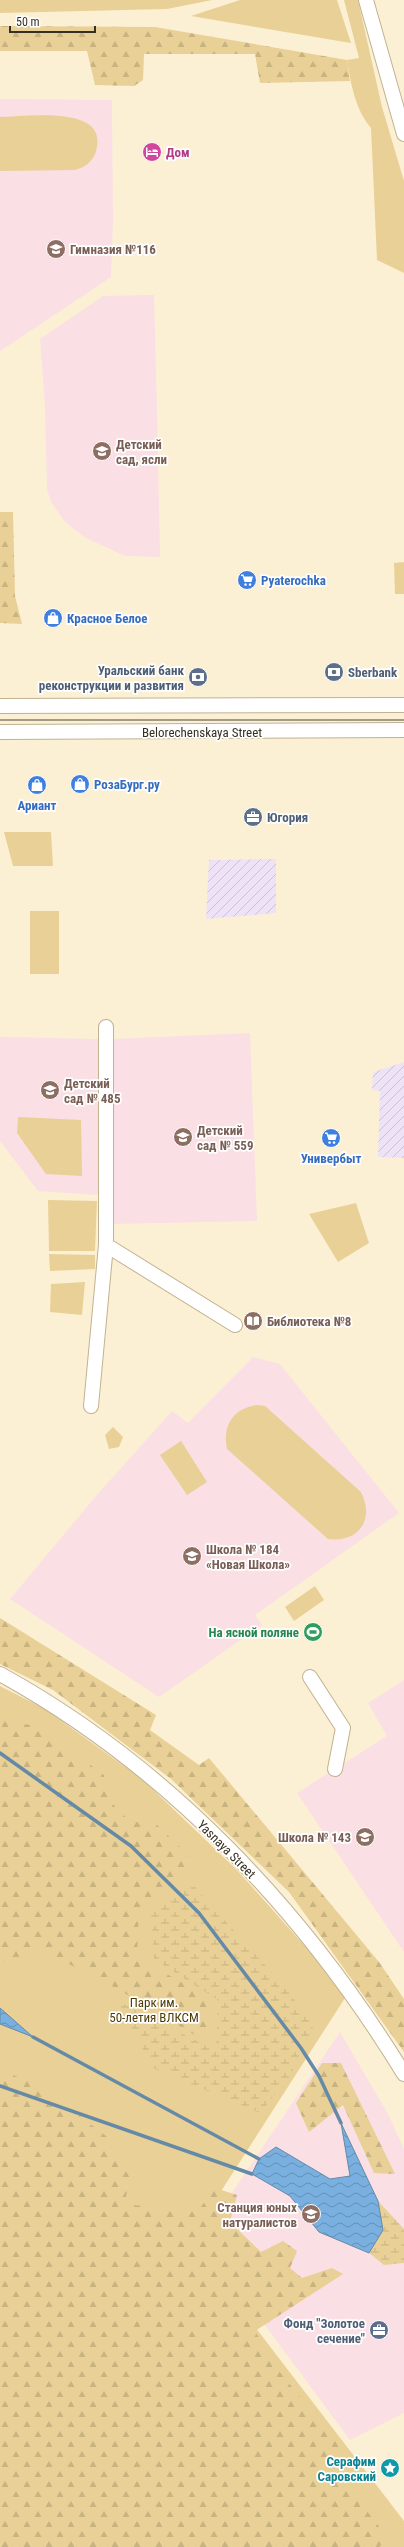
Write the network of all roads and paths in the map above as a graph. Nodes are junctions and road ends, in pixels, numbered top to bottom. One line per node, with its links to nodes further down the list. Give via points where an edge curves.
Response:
1 (366, 0): 2 (street)
2 (400, 99): 3 (street)
3 (404, 134)
4 (404, 705): 5 (street, Belorechenskaya Street)
5 (0, 706)
6 (404, 730): 7 (street, Belorechenskaya Street)
7 (0, 732)
8 (106, 1028): 9 (street)
9 (106, 1245): 10 (street); 11 (street)
10 (235, 1325)
11 (91, 1406)
12 (0, 1674): 15 (street, Yasnaya Street, via 46,1700 109,1743 158,1782 218,1839 286,1908 328,1961 370,2018)
13 (310, 1677): 14 (street, via 343,1728)
14 (336, 1769)
15 (404, 2074)

